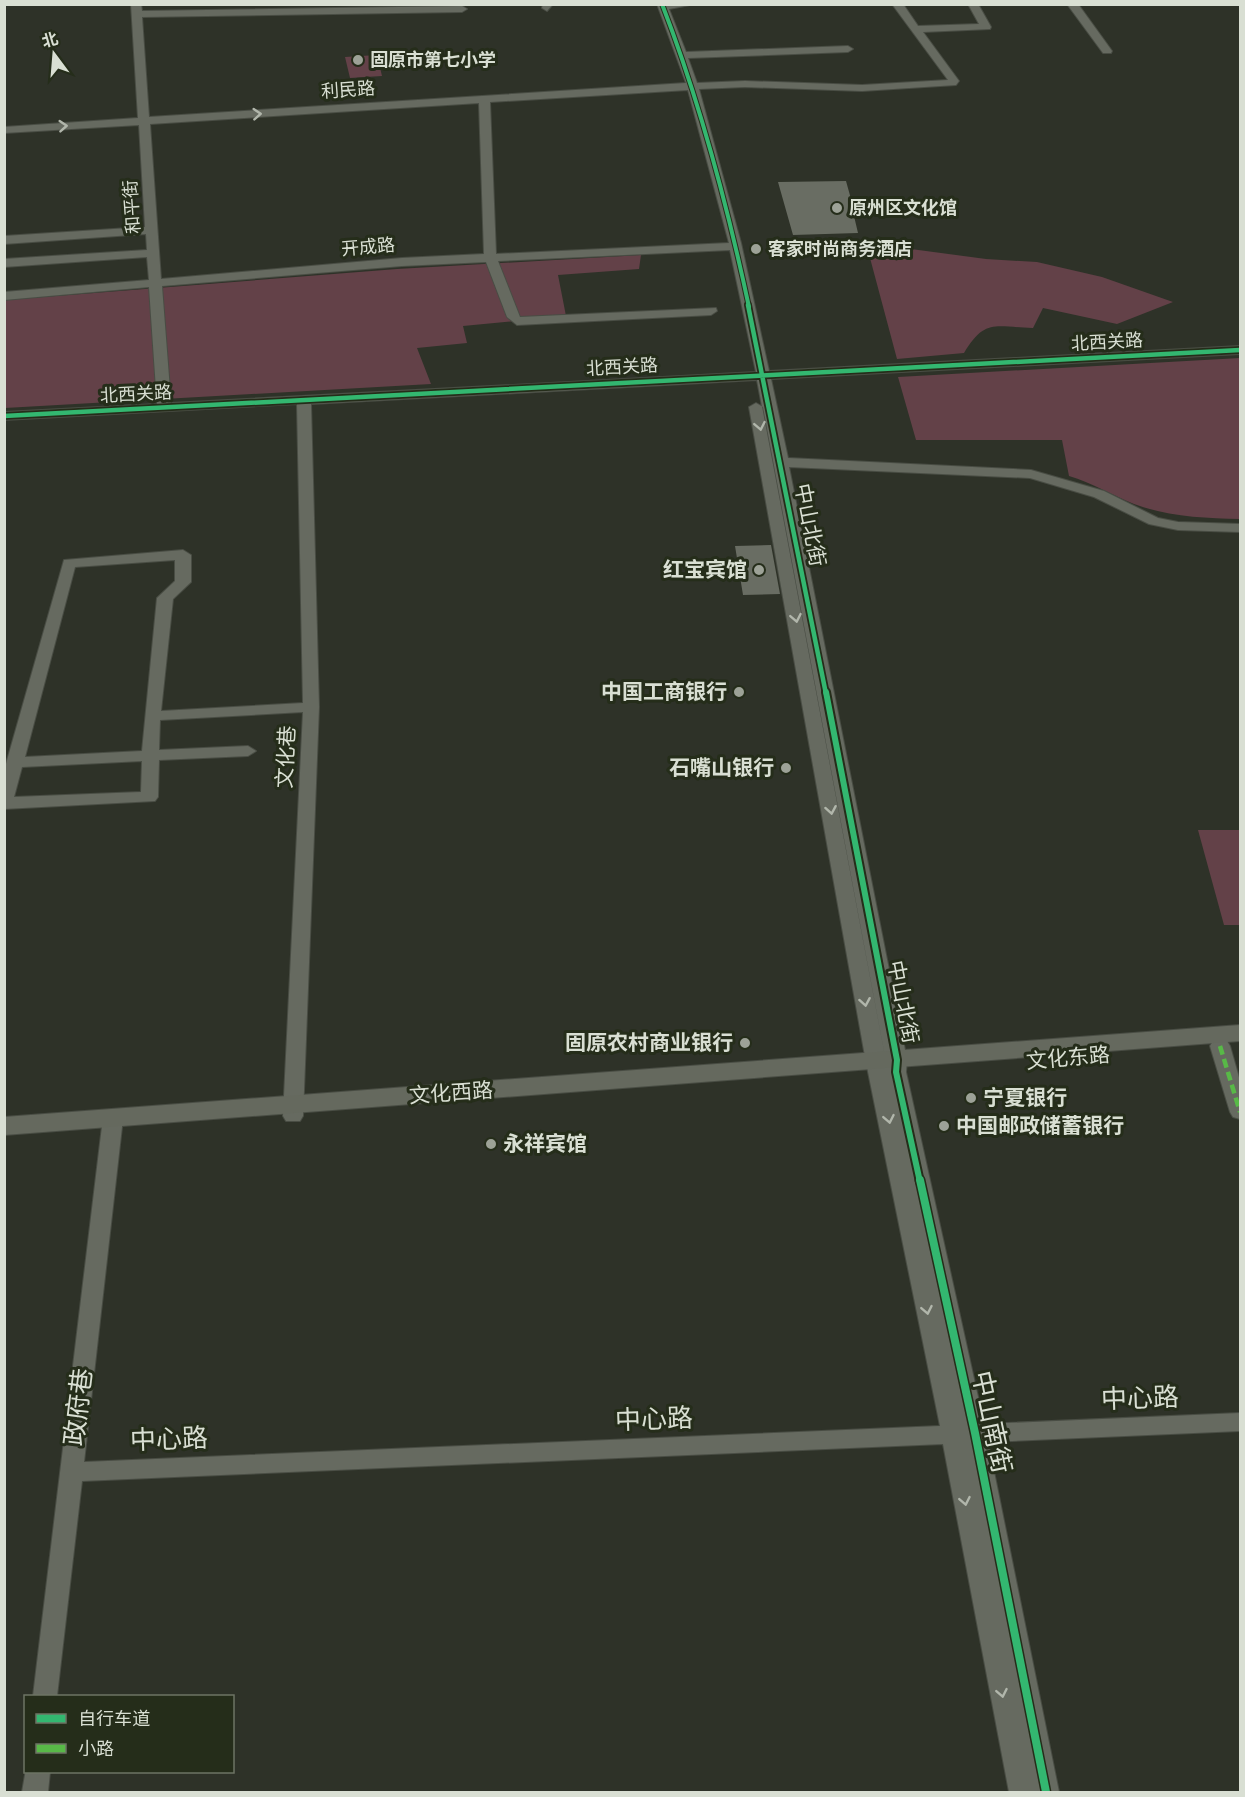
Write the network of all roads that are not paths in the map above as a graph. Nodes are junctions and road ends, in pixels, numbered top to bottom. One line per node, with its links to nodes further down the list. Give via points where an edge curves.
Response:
1 (690, 4): 5 (street)
2 (897, 4): 8 (street)
3 (973, 4): 8 (street, via 986,27)
4 (1071, 4): 10 (street)
5 (659, 5): 11 (street, 中山北街); 12 (street, 中山北街)
6 (137, 9): 7 (street); 15 (street, 和平街)
7 (462, 9)
8 (915, 29): 12 (street, via 952,83 862,88)
9 (848, 49): 11 (street)
10 (1107, 51)
11 (682, 55): 12 (street, 中山北街)
12 (687, 81): 13 (street, 利民路); 14 (street, 利民路); 20 (street, 中山北街)
13 (484, 99): 14 (street, 利民路); 22 (street)
14 (303, 106): 15 (street, 利民路)
15 (144, 116): 16 (street, 利民路); 17 (street, 利民路, one-way to 15); 18 (street, 和平街)
16 (4, 119)
17 (4, 130)
18 (152, 230): 19 (street); 21 (street, 和平街)
19 (4, 240)
20 (730, 246): 22 (street, 开成路); 28 (street, 中山北街)
21 (153, 253): 23 (street); 24 (street, 和平街)
22 (490, 257): 24 (street, 开成路); 26 (street, via 517,321)
23 (4, 263)
24 (156, 282): 25 (street, 开成路); 30 (street, 和平街)
25 (4, 296)
26 (711, 311)
27 (1240, 350): 28 (street, 北西关路)
28 (756, 376): 29 (street, 北西关路); 32 (street, 中山北街); 42 (street, 中山北街, one-way to 42)
29 (304, 400): 30 (street, 北西关路); 34 (street, 文化巷)
30 (164, 407): 31 (street, 北西关路)
31 (4, 416)
32 (781, 462): 33 (street, via 1031,474 1099,494 1154,521 1178,526); 42 (street, 中山北街)
33 (1240, 528)
34 (311, 707): 35 (street); 43 (street, 文化巷)
35 (152, 717): 37 (street); 38 (street, via 165,598 183,582 183,555 69,563)
36 (248, 751): 37 (street)
37 (150, 755): 38 (street); 39 (street, via 149,797)
38 (18, 762): 39 (street)
39 (5, 803)
40 (1240, 1033): 42 (main road, 文化东路)
41 (1230, 1045): 42 (main road, 文化东路); 44 (street)
42 (887, 1067): 43 (main road, 文化西路); 49 (street, 中山南街)
43 (293, 1110): 45 (main road, 文化西路)
44 (1240, 1112)
45 (112, 1124): 46 (main road, 文化西路); 47 (main road, 文化西路); 50 (street, 政府巷)
46 (4, 1126)
47 (4, 1137)
48 (1240, 1422): 49 (street, 中心路)
49 (964, 1434): 50 (street, 中心路); 54 (street, 中山南街, one-way to 54); 55 (street, 中山南街)
50 (70, 1472): 51 (street, 政府巷)
51 (45, 1695)
52 (37, 1773): 53 (street)
53 (34, 1792)
54 (1022, 1792)
55 (1046, 1792)

